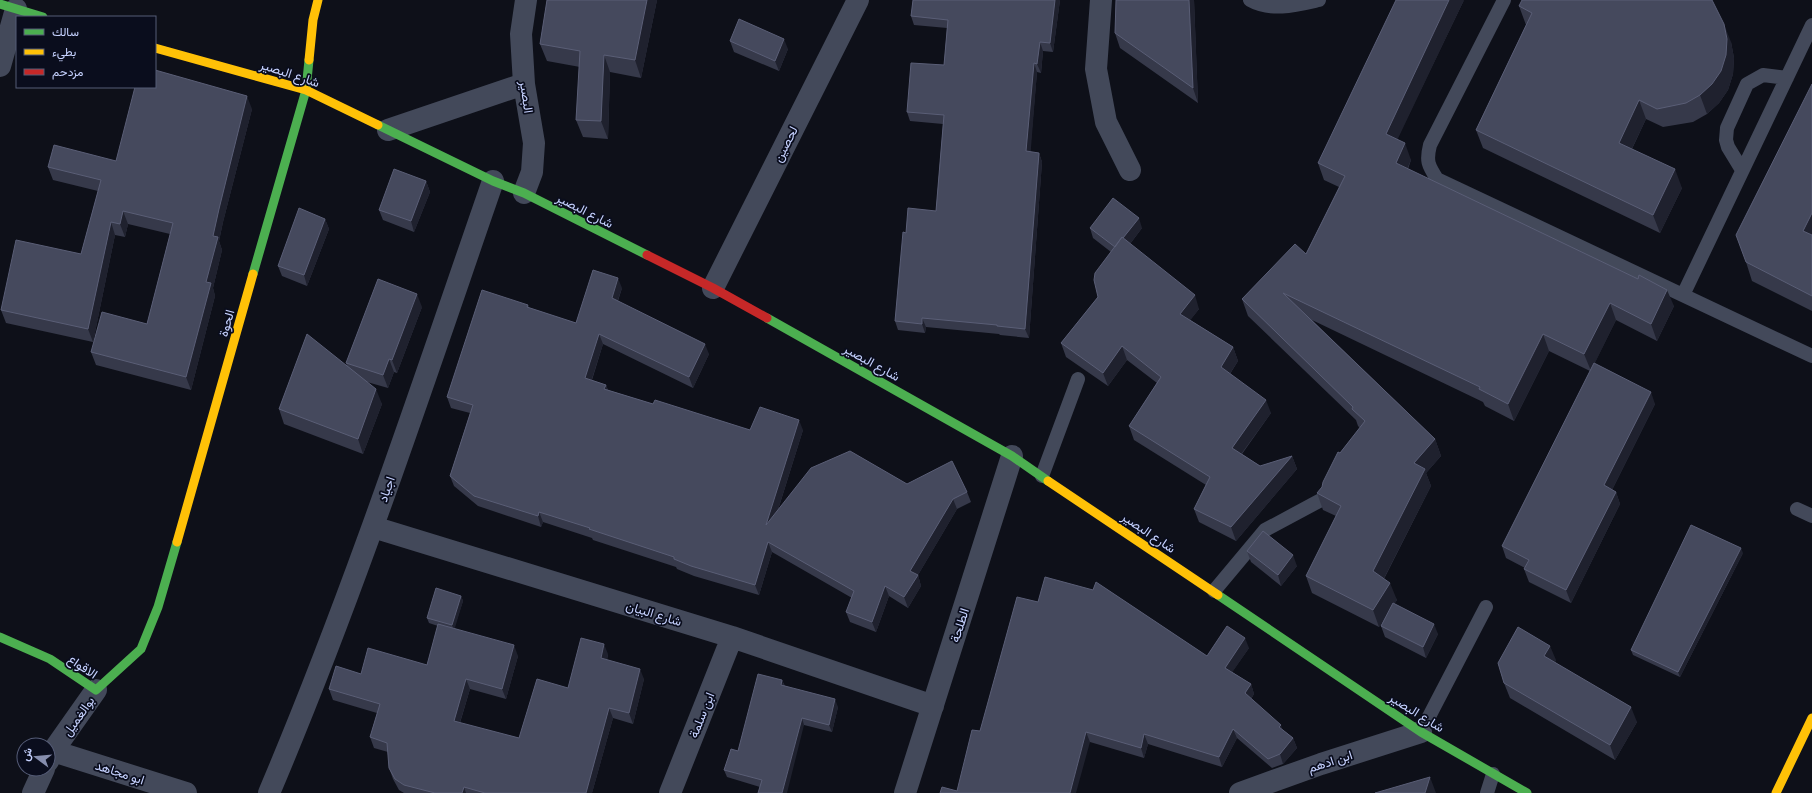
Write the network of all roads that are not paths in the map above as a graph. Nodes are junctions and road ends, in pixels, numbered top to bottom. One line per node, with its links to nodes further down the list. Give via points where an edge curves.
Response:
1 (318, 0): 15 (street, الحوة, via 313,20)
2 (526, 0): 14 (street, البصير, via 521,34)
3 (858, 0): 21 (street, لحصين)
4 (1101, 0): 17 (street, via 1096,69 1106,122)
5 (1250, 0): 6 (lane, via 1271,7 1295,6)
6 (1319, 0)
7 (1504, 0): 22 (lane, via 1430,145 1427,157 1430,168 1437,179)
8 (8, 7): 9 (street); 12 (street)
9 (40, 16)
10 (1812, 25): 13 (lane)
11 (156, 48): 15 (street, شارع البصير)
12 (0, 66)
13 (1787, 78): 18 (lane); 18 (lane, via 1763,75 1747,84 1727,128 1726,140)
14 (524, 84): 16 (street); 20 (street, البصير, via 534,143 532,172)
15 (306, 90): 16 (street, شارع البصير); 35 (street, الحوة, via 158,607)
16 (388, 130): 19 (street, شارع البصير)
17 (1130, 170)
18 (1742, 170): 22 (lane)
19 (493, 181): 20 (street, شارع البصير); 30 (street, اجياد)
20 (524, 193): 21 (street, شارع البصير)
21 (713, 288): 25 (street, شارع البصير)
22 (1683, 295): 23 (lane)
23 (1812, 356)
24 (1078, 379): 26 (lane)
25 (1012, 456): 26 (street, شارع البصير); 37 (street, الطلحة)
26 (1042, 476): 31 (street, شارع البصير)
27 (1321, 500): 31 (lane, via 1265,530)
28 (1797, 509): 29 (lane)
29 (1812, 516)
30 (373, 527): 34 (street, شارع البيان); 46 (street, اجياد, via 300,721)
31 (1214, 591): 39 (street, شارع البصير)
32 (1486, 607): 39 (lane)
33 (0, 637): 36 (street, الاقواع, via 50,659)
34 (732, 637): 37 (street, شارع البيان); 47 (street, ابن سلمة)
35 (141, 649): 36 (street, الاقواع)
36 (96, 690): 40 (street, بوالغميل)
37 (933, 706): 48 (street, الطلحة)
38 (1812, 718): 52 (street)
39 (1421, 732): 42 (street, شارع البصير); 49 (street, ابن ادهم)
40 (56, 748)
41 (56, 762): 45 (street, ابو مجاهد)
42 (1493, 774): 50 (lane); 51 (street, شارع البصير)
43 (40, 777): 44 (street, بوالغميل)
44 (33, 793)
45 (186, 793)
46 (269, 793)
47 (670, 793)
48 (905, 793)
49 (1240, 793)
50 (1487, 793)
51 (1527, 793)
52 (1776, 793)

